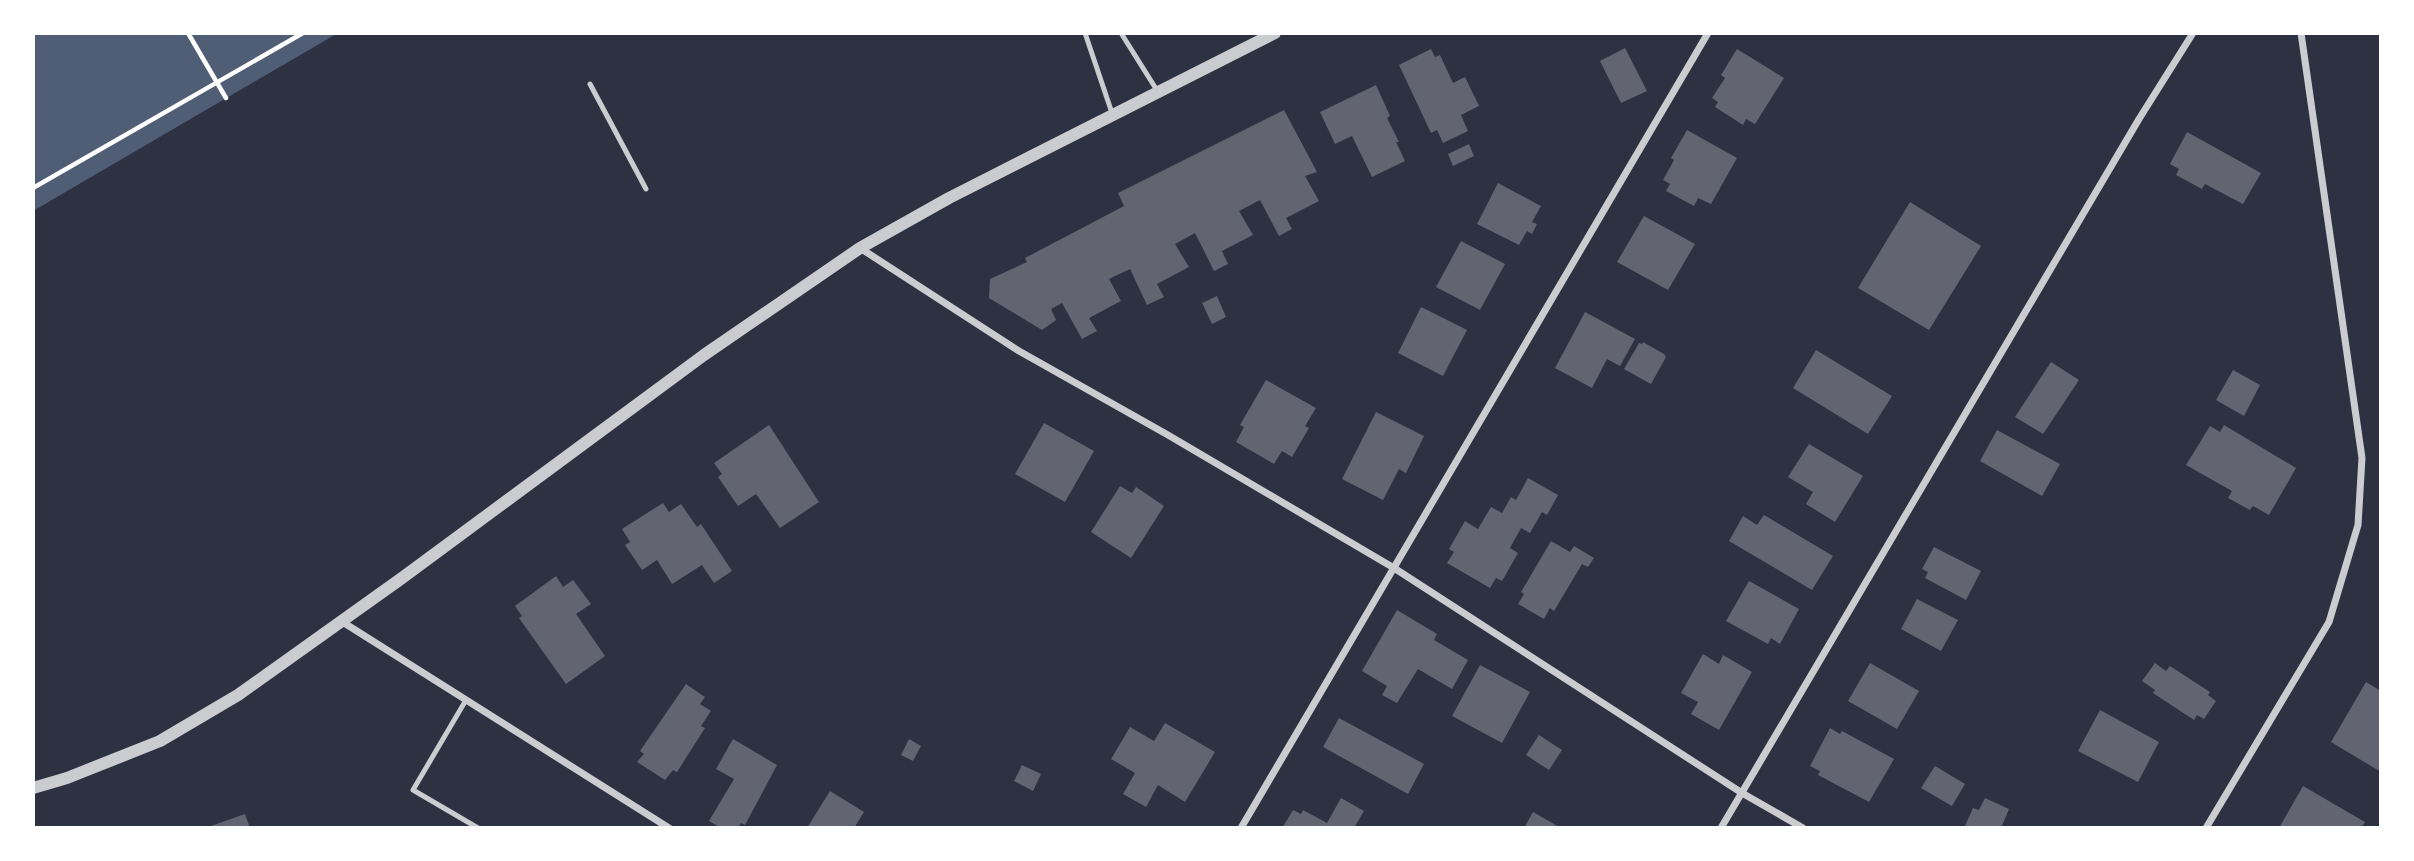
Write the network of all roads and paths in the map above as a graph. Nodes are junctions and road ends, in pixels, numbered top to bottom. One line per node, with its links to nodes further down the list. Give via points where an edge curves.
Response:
1 (188, 33): 9 (path)
2 (303, 33): 9 (path)
3 (1085, 33): 13 (lane)
4 (1121, 33): 11 (lane)
5 (1275, 33): 11 (street)
6 (1708, 33): 17 (street)
7 (2193, 33): 21 (street)
8 (2301, 33): 27 (street, via 2362,458 2358,524 2329,622)
9 (217, 83): 12 (path); 14 (path)
10 (590, 84): 15 (lane)
11 (1158, 92): 13 (street)
12 (226, 98)
13 (1112, 115): 16 (street)
14 (33, 188)
15 (646, 189)
16 (860, 248): 17 (street, via 1019,351); 18 (street, via 704,355)
17 (1394, 568): 21 (street); 24 (street)
18 (340, 621): 19 (street); 20 (street, via 238,695 160,741)
19 (466, 700): 22 (lane, via 413,790); 23 (street)
20 (33, 788)
21 (1742, 793): 25 (street); 26 (street)
22 (478, 828)
23 (668, 828)
24 (1241, 828)
25 (1721, 828)
26 (1803, 828)
27 (2206, 828)

